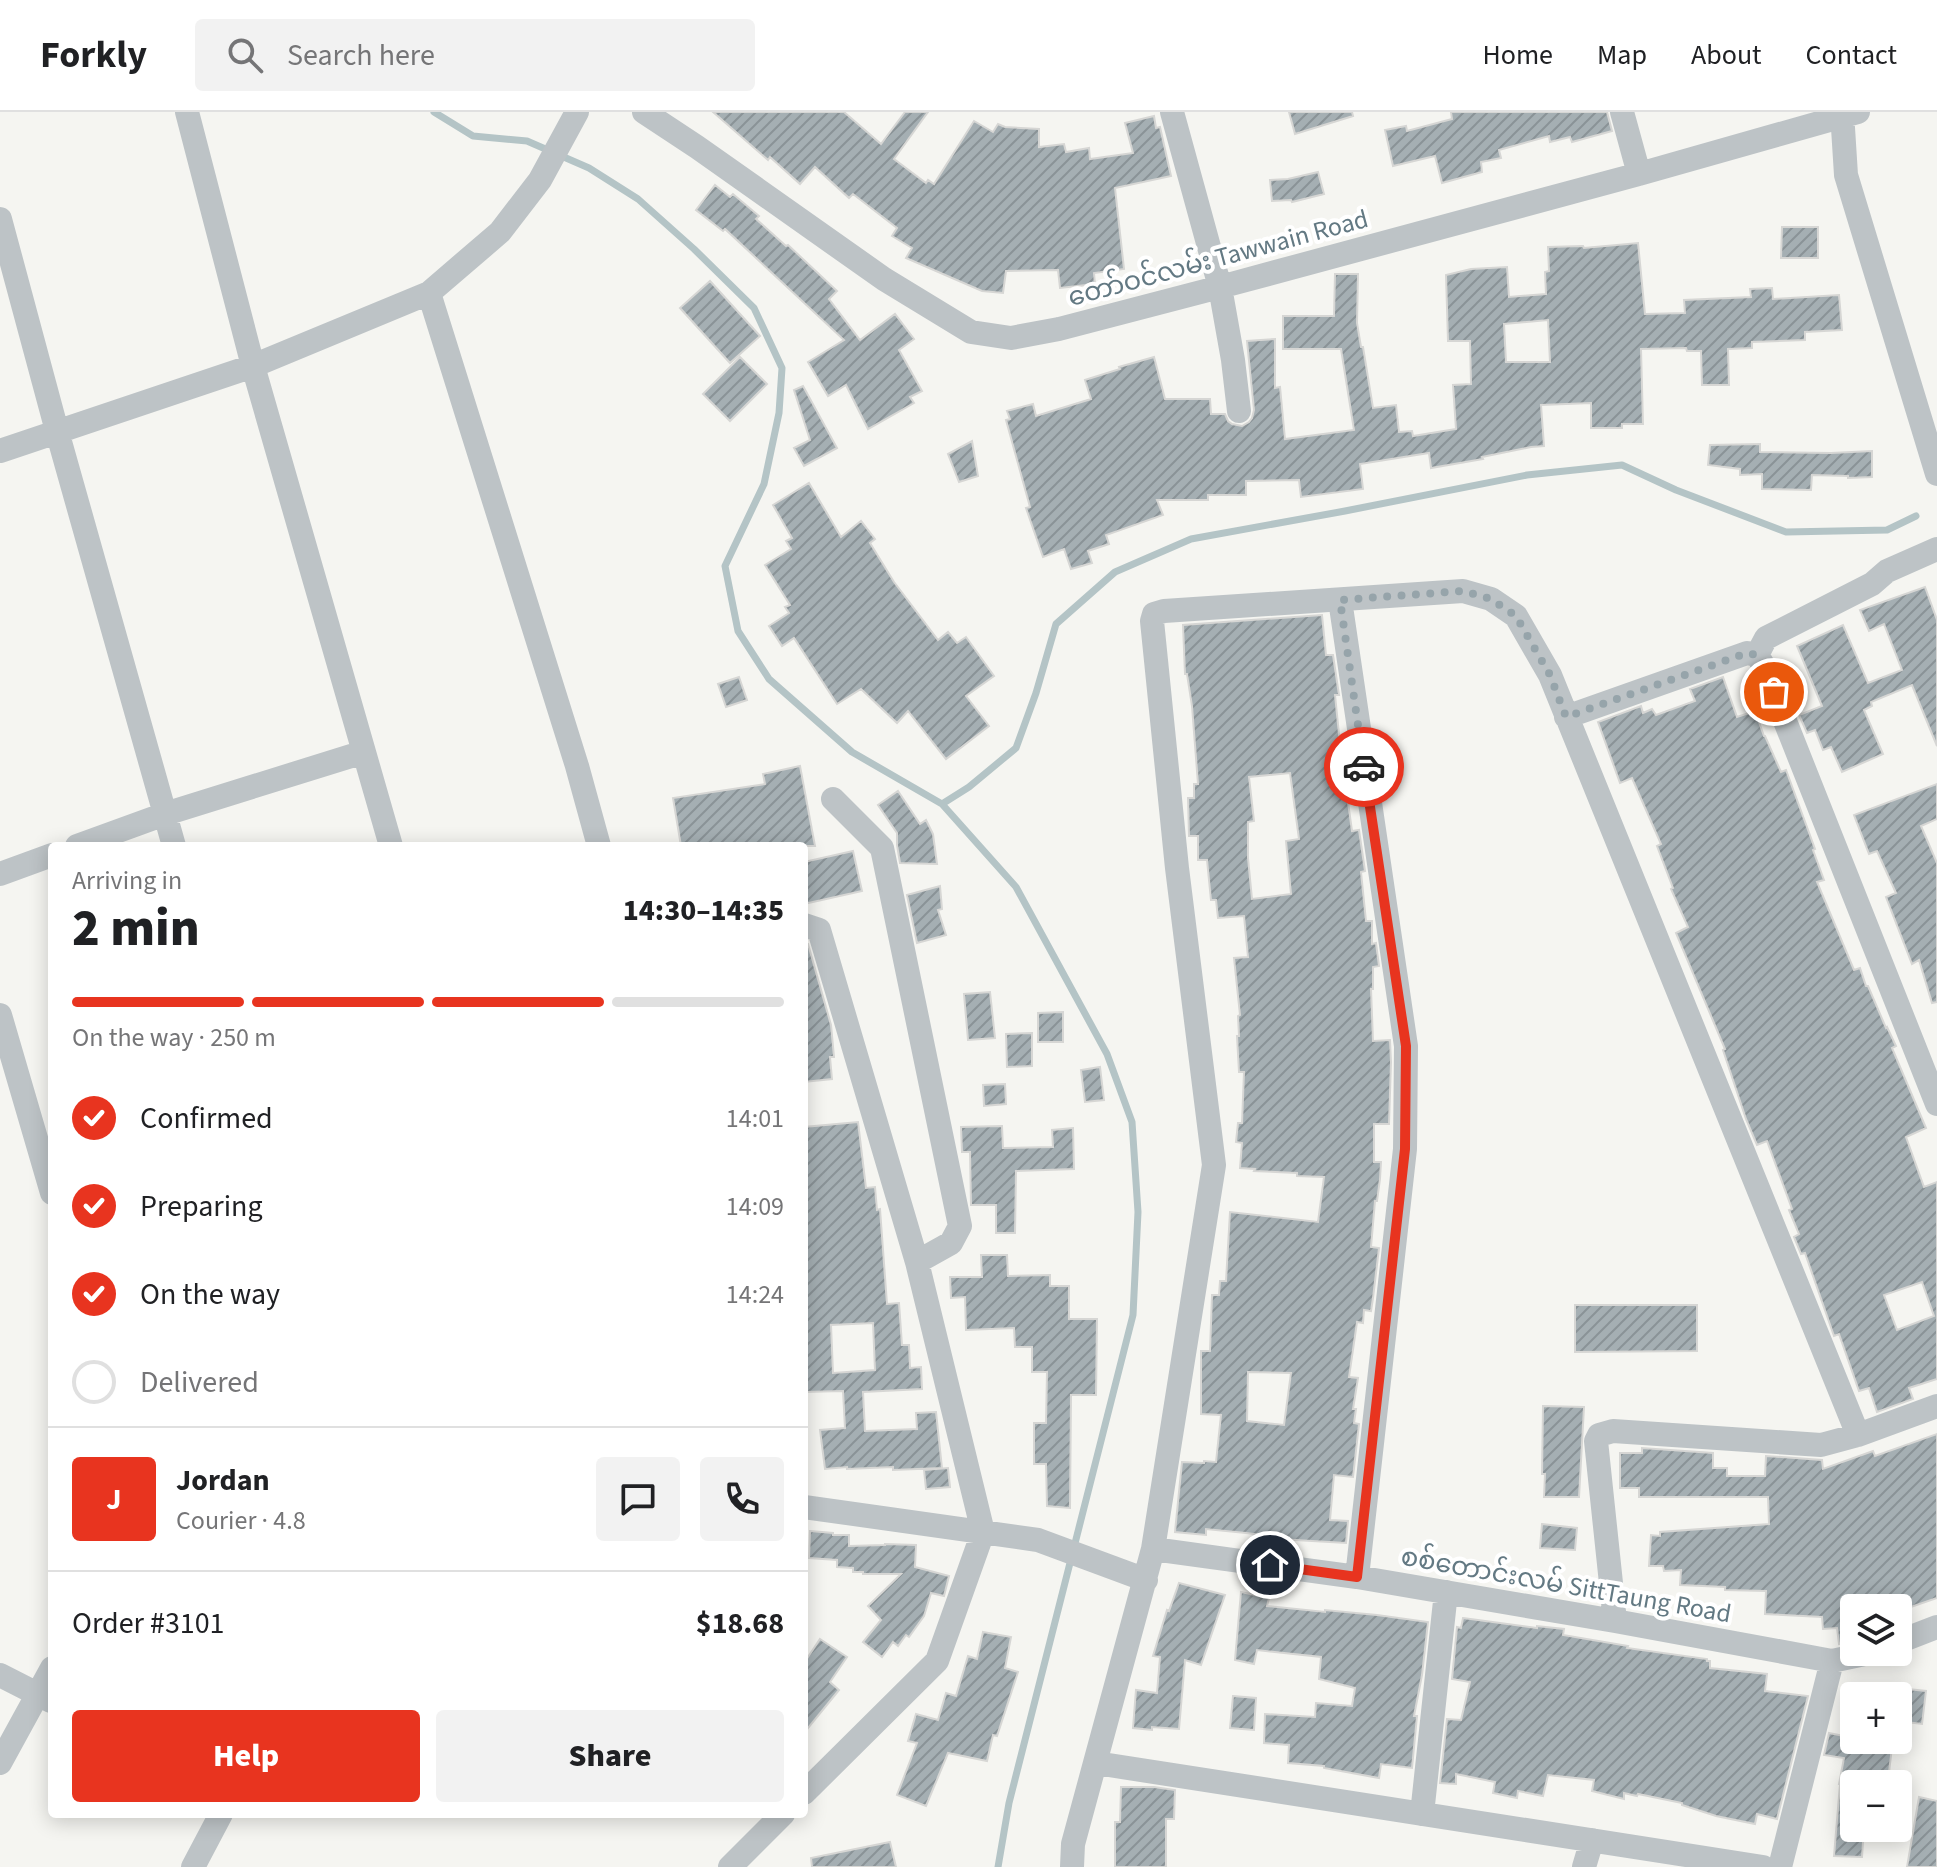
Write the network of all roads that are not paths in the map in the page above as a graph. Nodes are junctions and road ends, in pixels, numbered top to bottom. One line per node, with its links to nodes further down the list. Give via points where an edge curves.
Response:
1 (187, 112): 12 (street)
2 (644, 112): 10 (street, တော်ဝင်လမ်း Tawwain Road, via 884,279 971,332 1011,338)
3 (1172, 112): 10 (street)
4 (1622, 112): 7 (street)
5 (1848, 113): 7 (street, တော်ဝင်လမ်း Tawwain Road); 16 (street, via 1846,175)
6 (572, 120): 11 (street, via 540,180 500,232)
7 (1639, 174): 10 (street, တော်ဝင်လမ်း Tawwain Road)
8 (0, 219): 9 (street)
9 (7, 275): 14 (street)
10 (1220, 287): 13 (street)
11 (429, 293): 12 (street); 27 (street)
12 (253, 366): 14 (street); 21 (street)
13 (1239, 411)
14 (57, 431): 15 (street); 23 (street)
15 (0, 451)
16 (1937, 474)
17 (1937, 549): 19 (street, via 1766,638)
18 (1340, 600): 20 (street, via 1463,591 1491,599 1516,616 1550,675); 39 (street, via 1164,611 1154,614 1152,621 1214,1165); 40 (street, via 1406,1046 1405,1149)
19 (1757, 655): 20 (street, via 1747,653); 32 (street)
20 (1566, 717): 36 (street)
21 (364, 752): 23 (street); 26 (street)
22 (833, 799): 34 (street, via 882,848 960,1226 951,1243)
23 (165, 814): 24 (street); 25 (street)
24 (88, 842)
25 (173, 842)
26 (390, 842)
27 (598, 842)
28 (48, 856): 29 (street)
29 (0, 874)
30 (808, 926): 34 (street, via 819,930)
31 (0, 1015): 33 (street)
32 (1937, 1104)
33 (48, 1179)
34 (917, 1262): 38 (street)
35 (1937, 1406): 36 (street)
36 (1858, 1435): 43 (street, via 1821,1445 1613,1431 1599,1435)
37 (808, 1508): 38 (street)
38 (983, 1532): 41 (street, via 1038,1540); 52 (street, via 937,1661)
39 (1153, 1549): 40 (street, စစ်တောင်းလမ် SittTaung Road); 41 (street)
40 (1357, 1577): 42 (street, စစ်တောင်းလမ် SittTaung Road)
41 (1146, 1580): 51 (street)
42 (1446, 1592): 43 (street, စစ်တောင်းလမ် SittTaung Road); 53 (street)
43 (1615, 1621): 47 (street, စစ်တောင်းလမ် SittTaung Road)
44 (1937, 1627): 45 (street)
45 (1912, 1637)
46 (1840, 1659): 47 (street, စစ်တောင်းလမ် SittTaung Road)
47 (1832, 1661): 62 (street)
48 (0, 1675): 49 (street)
49 (45, 1698): 50 (street)
50 (0, 1763)
51 (1096, 1763): 53 (street); 59 (street, via 1073,1844)
52 (808, 1789)
53 (1422, 1814): 56 (street)
54 (219, 1818): 57 (street)
55 (779, 1818): 58 (street)
56 (1592, 1840): 60 (street); 61 (street)
57 (193, 1867)
58 (730, 1867)
59 (1072, 1867)
60 (1584, 1867)
61 (1763, 1867)
62 (1780, 1867)

